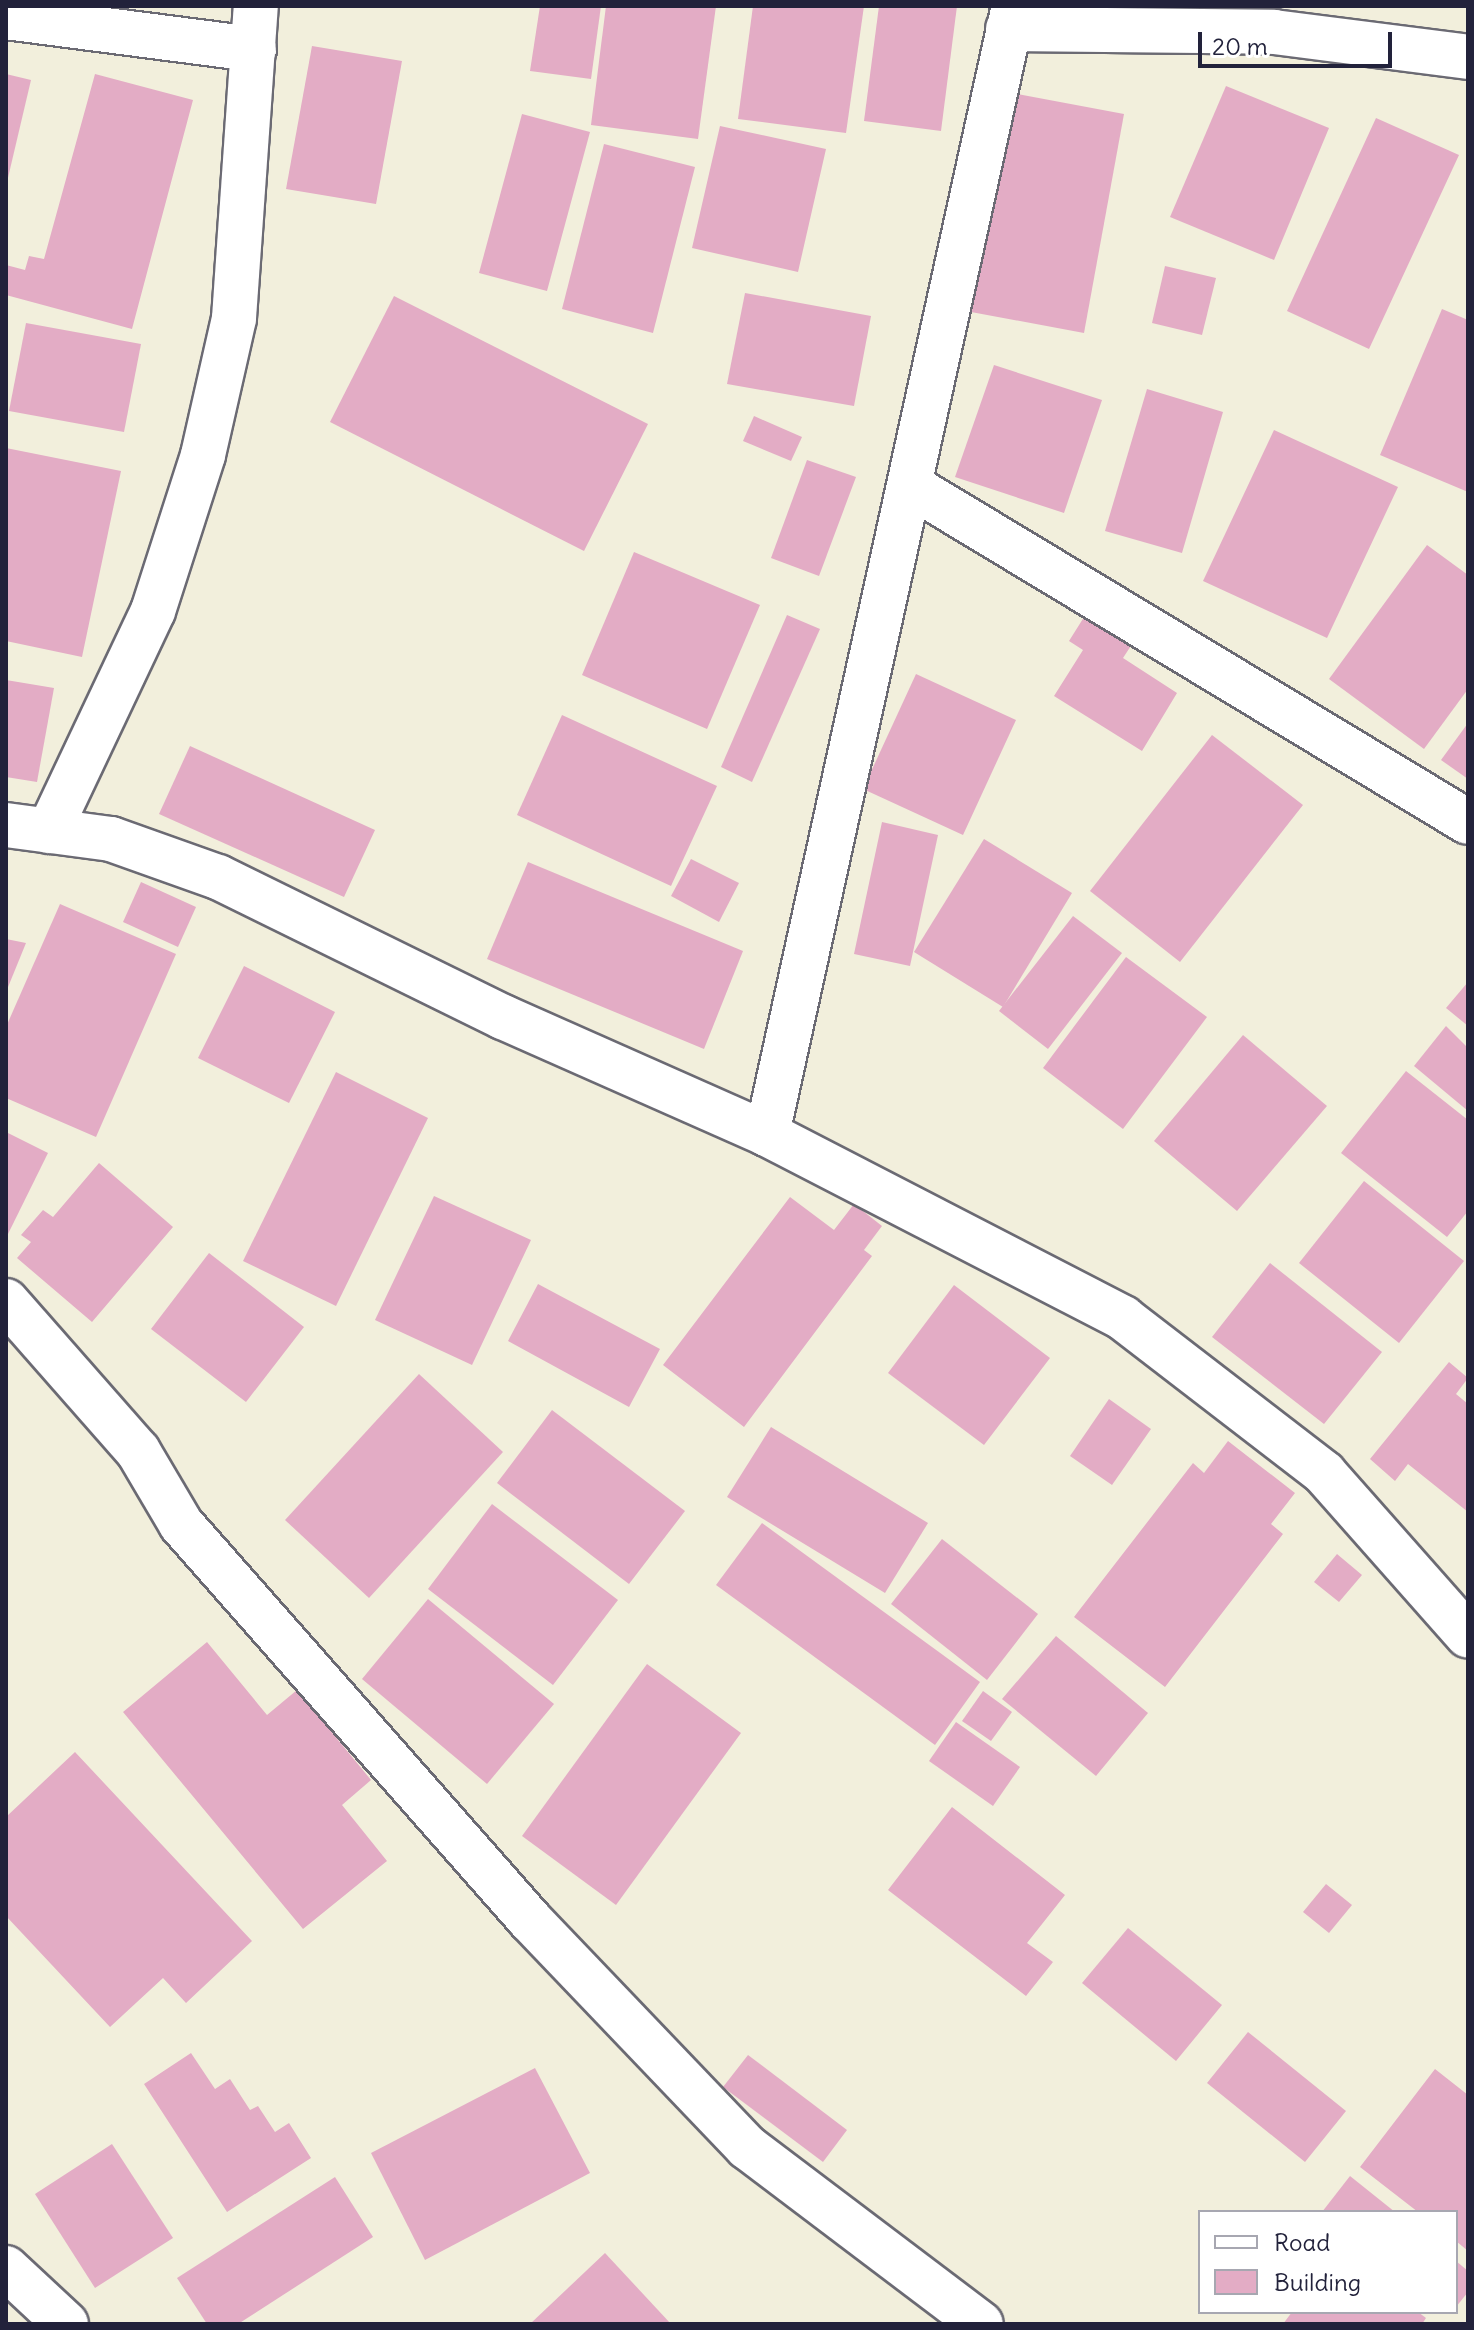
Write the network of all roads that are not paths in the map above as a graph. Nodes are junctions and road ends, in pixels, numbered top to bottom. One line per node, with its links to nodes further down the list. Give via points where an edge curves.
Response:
1 (256, 6): 4 (street)
2 (6, 17): 4 (street)
3 (1011, 17): 5 (street, via 1274,32); 6 (street)
4 (254, 49): 9 (street, via 234,318 203,455 153,611)
5 (1468, 57)
6 (911, 486): 7 (street); 10 (street)
7 (1468, 822)
8 (6, 825): 9 (street)
9 (49, 831): 10 (street, via 111,839 218,877 503,1017)
10 (767, 1134): 12 (street, via 1123,1318 1324,1473)
11 (6, 1301): 15 (street, via 138,1451 181,1524 530,1920 747,2147)
12 (1468, 1636)
13 (6, 2268): 14 (street)
14 (66, 2324)
15 (981, 2324)

